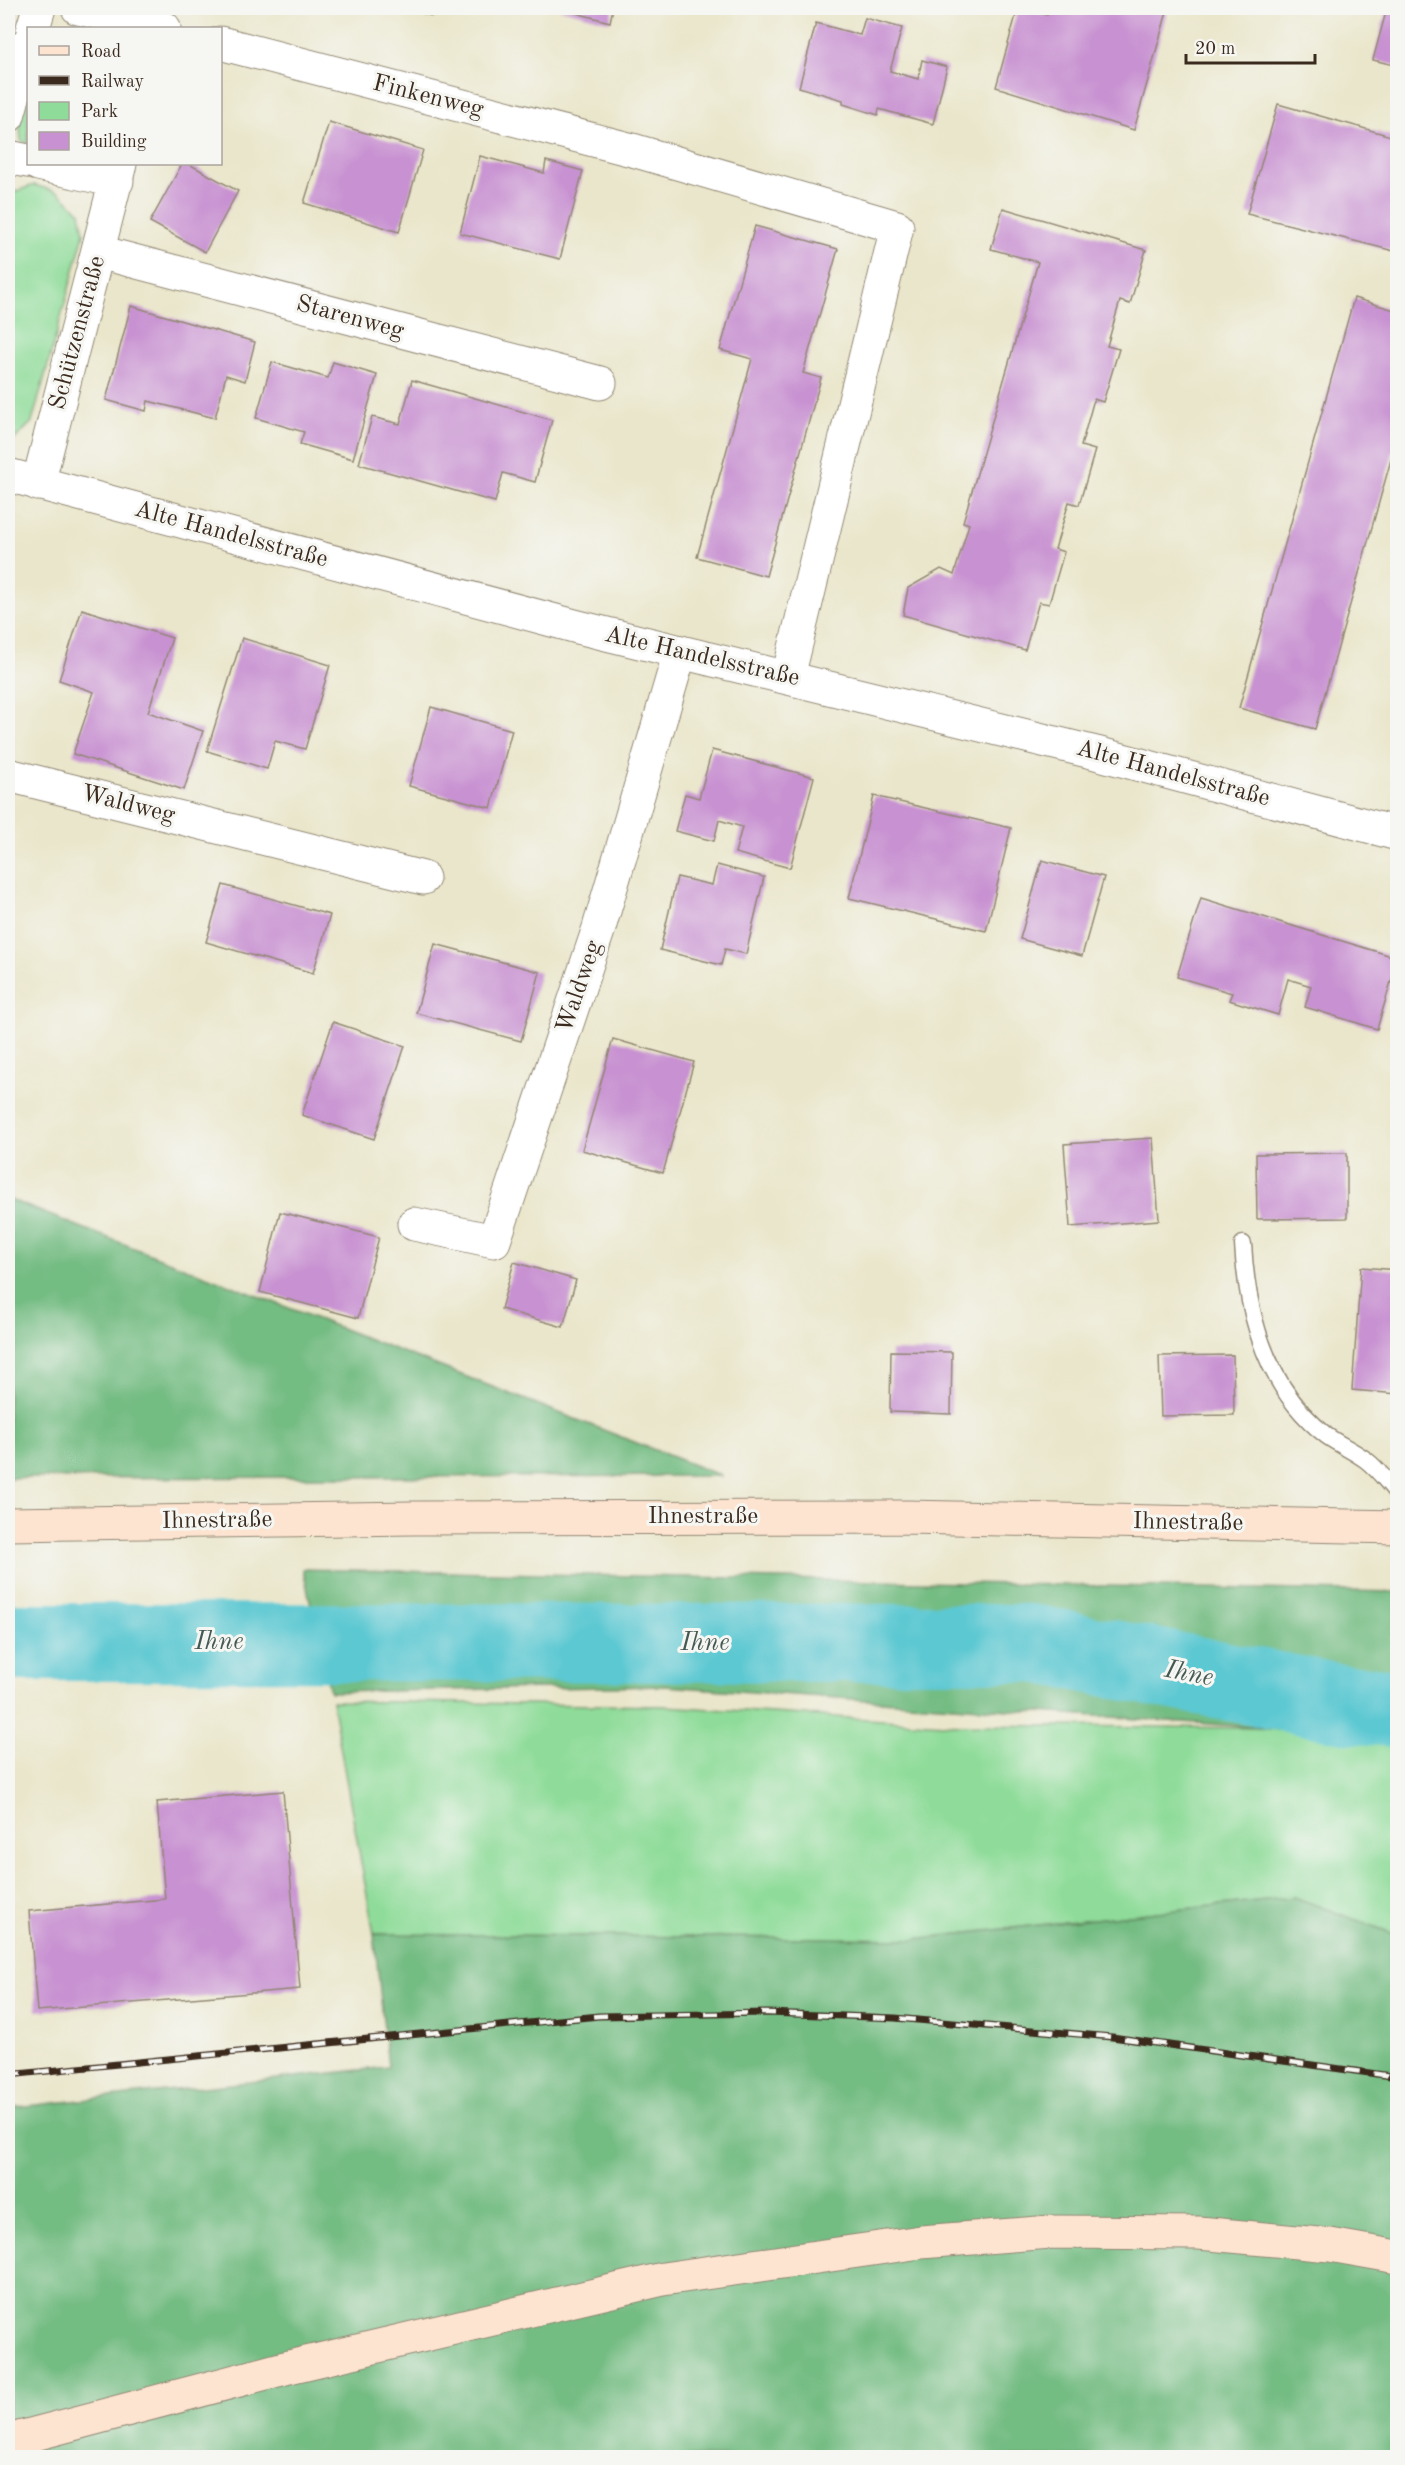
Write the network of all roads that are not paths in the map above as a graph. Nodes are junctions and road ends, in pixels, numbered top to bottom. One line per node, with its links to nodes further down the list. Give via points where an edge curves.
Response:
1 (39, 8): 4 (street)
2 (78, 8): 3 (street)
3 (149, 22)
4 (33, 27)
5 (222, 44): 16 (street, Finkenweg, via 636,151 897,227)
6 (27, 47): 7 (street)
7 (8, 116)
8 (8, 157): 9 (street)
9 (27, 161)
10 (48, 165): 11 (street, Schützenstraße)
11 (119, 172): 12 (street, Schützenstraße)
12 (99, 252): 13 (street, Starenweg); 14 (street, Schützenstraße)
13 (600, 383)
14 (23, 479): 15 (street, Alte Handelsstraße)
15 (680, 652): 16 (street, Alte Handelsstraße); 20 (street, Waldweg, via 599,928 494,1241)
16 (788, 677): 18 (street, Alte Handelsstraße, via 1096,753)
17 (8, 775): 19 (street, Waldweg)
18 (1398, 834)
19 (423, 878)
20 (414, 1224)
21 (1243, 1244): 22 (lane, via 1252,1318 1268,1364 1292,1402 1326,1435 1368,1462)
22 (1398, 1494)
23 (8, 1524): 24 (main road, Ihnestraße, via 907,1517)
24 (1398, 1527)
25 (1398, 2257): 26 (main road, via 1330,2245 1199,2233 1051,2232 921,2242 663,2279 285,2368)
26 (8, 2441)

